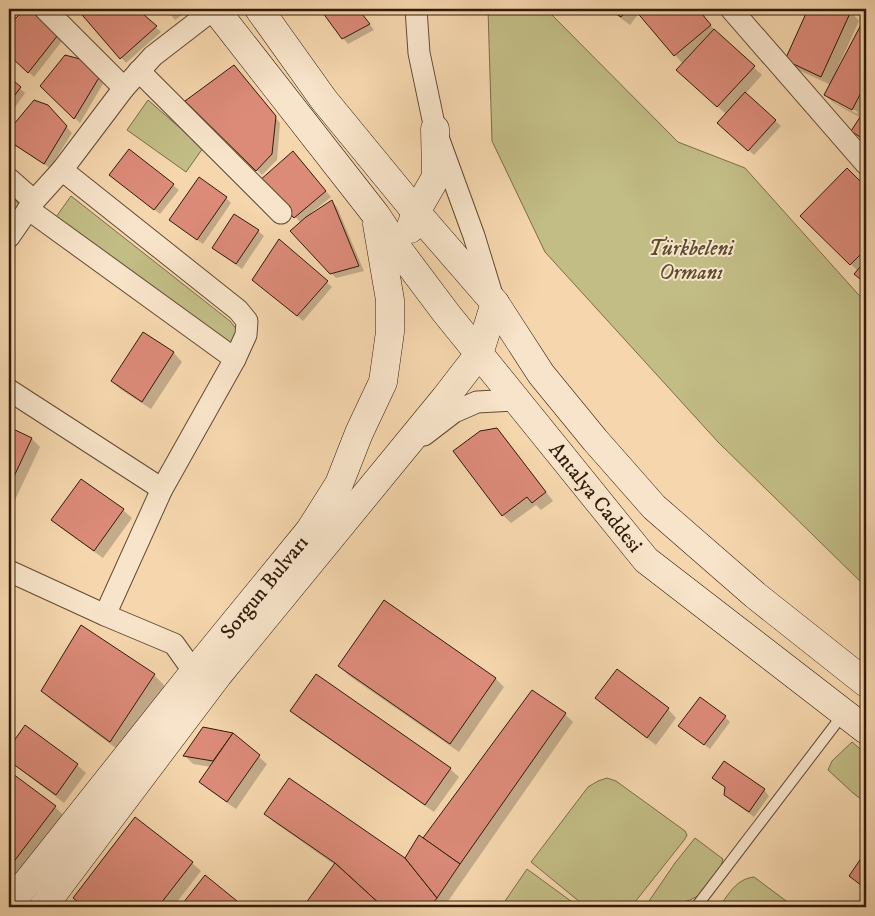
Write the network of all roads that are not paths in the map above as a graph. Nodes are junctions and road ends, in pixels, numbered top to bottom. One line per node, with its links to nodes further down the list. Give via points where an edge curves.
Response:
1 (45, 9): 7 (street)
2 (214, 9): 6 (street, via 153,56); 15 (main road, Antalya Caddesi)
3 (259, 9): 13 (main road, Antalya Caddesi, via 324,100)
4 (416, 9): 8 (street, via 418,53)
5 (731, 9): 9 (street)
6 (139, 72): 7 (street); 14 (street)
7 (124, 88): 10 (street)
8 (435, 129): 13 (main road, via 436,177); 19 (street)
9 (866, 164)
10 (62, 170): 12 (street); 21 (street, via 238,310 247,321 246,335)
11 (9, 179): 12 (street)
12 (31, 205): 16 (street); 21 (street)
13 (416, 212): 17 (main road); 19 (main road, Antalya Caddesi)
14 (281, 213)
15 (376, 215): 17 (main road, Antalya Caddesi); 18 (main road, Sorgun Bulvarı)
16 (9, 238)
17 (401, 253): 18 (main road); 20 (main road, Antalya Caddesi)
18 (390, 300): 28 (main road, Sorgun Bulvarı, via 390,332 383,382 339,484 310,530)
19 (495, 303): 20 (main road); 29 (main road, Antalya Caddesi, via 541,374 654,507 755,595)
20 (479, 354): 23 (main road, Antalya Caddesi); 24 (main road, Sorgun Bulvarı)
21 (235, 359): 25 (street)
22 (9, 390): 25 (street)
23 (517, 400): 24 (street, Sorgun Bulvarı, via 477,402 454,412); 30 (main road, Antalya Caddesi, via 646,560)
24 (400, 453): 33 (main road, Sorgun Bulvarı, via 218,675)
25 (162, 489): 27 (street)
26 (9, 571): 27 (street)
27 (105, 615): 28 (street, via 174,644)
28 (194, 672): 32 (main road, Sorgun Bulvarı)
29 (866, 683)
30 (844, 712): 31 (main road, Antalya Caddesi); 34 (lane)
31 (866, 730)
32 (11, 896)
33 (43, 907)
34 (696, 907)

